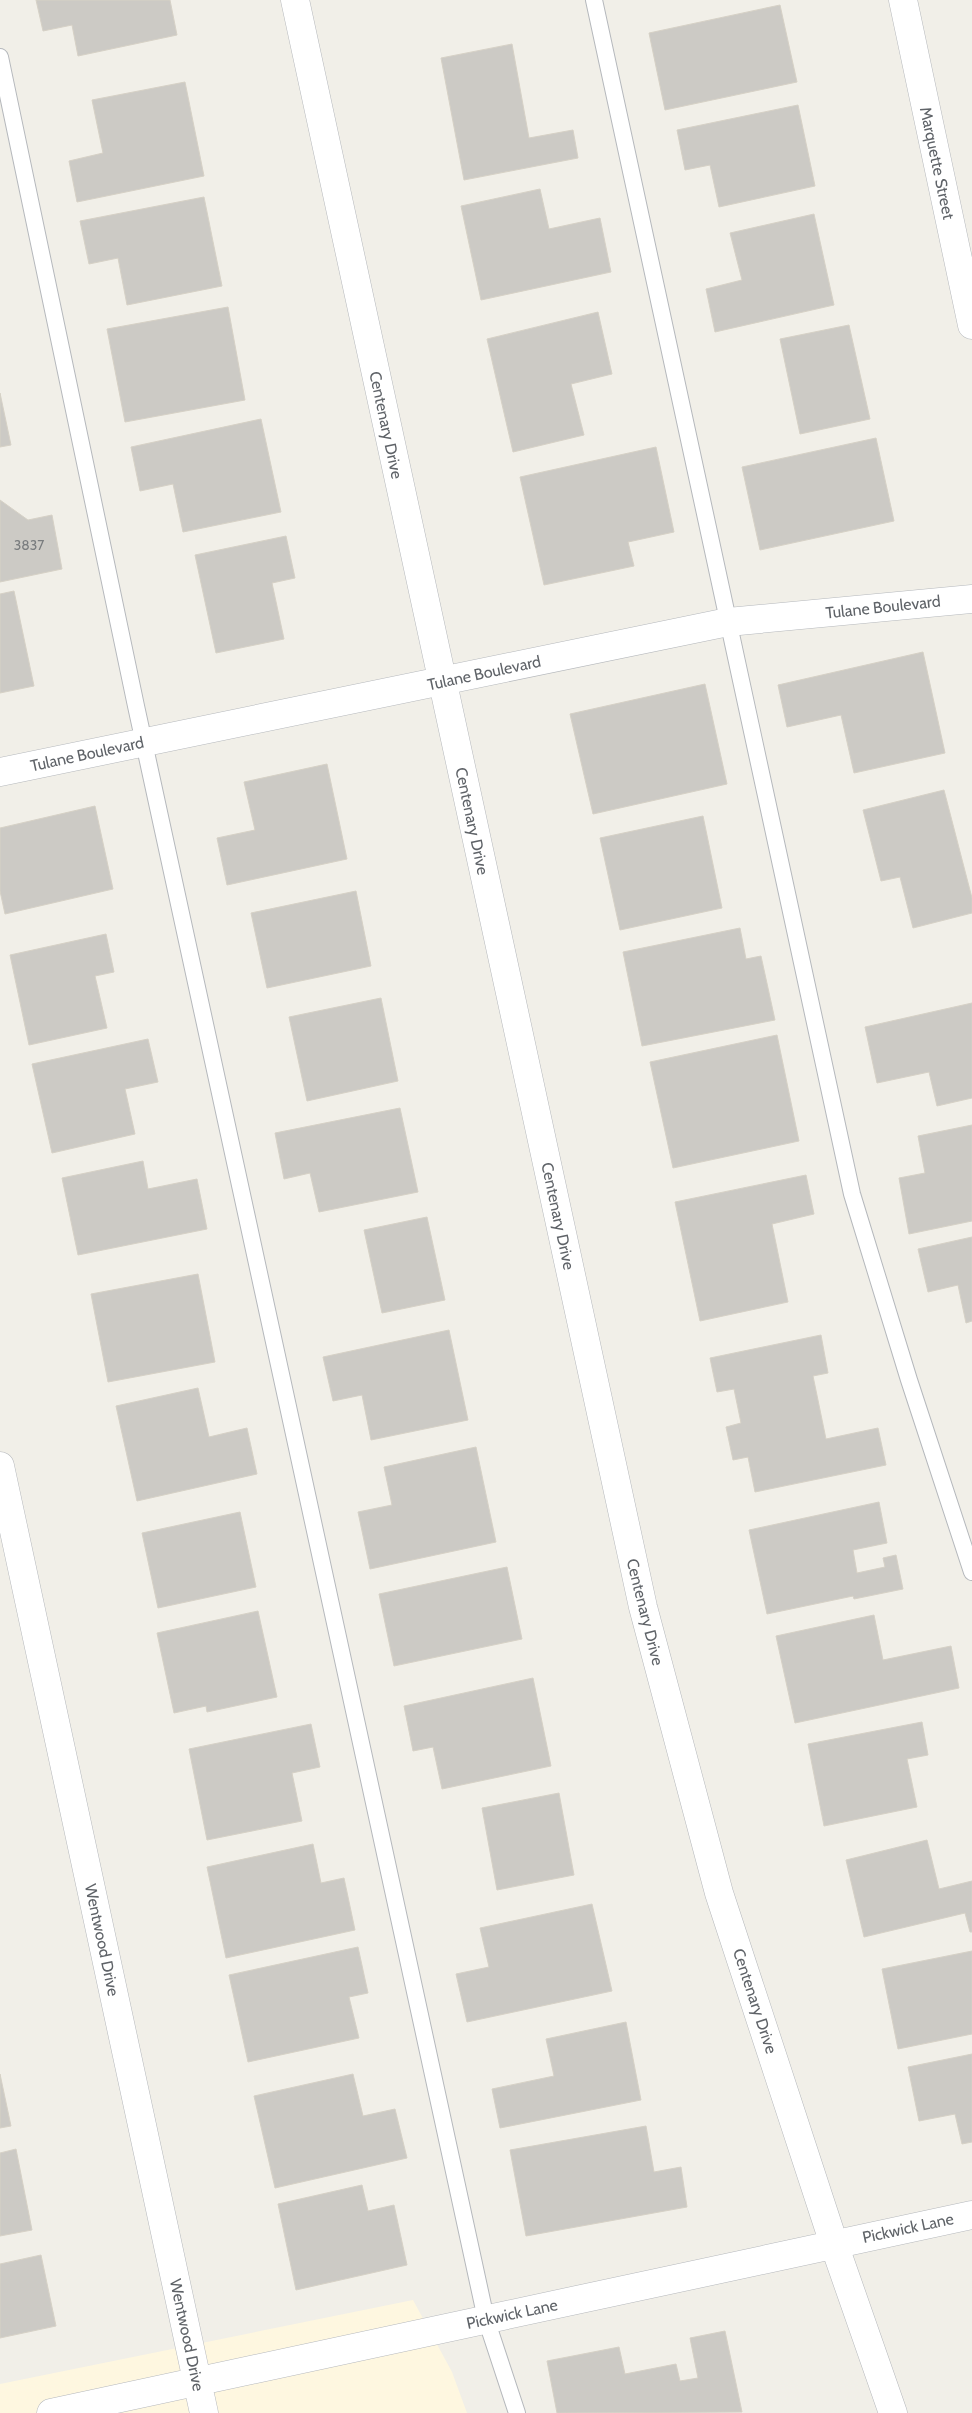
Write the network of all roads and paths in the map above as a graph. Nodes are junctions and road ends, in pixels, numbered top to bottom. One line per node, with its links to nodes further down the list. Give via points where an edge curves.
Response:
1 (294, 0): 8 (street, Centenary Drive)
2 (594, 0): 7 (lane)
3 (902, 0): 5 (street, Marquette Street)
4 (0, 57): 9 (lane)
5 (972, 326)
6 (972, 599): 7 (street, Tulane Boulevard)
7 (728, 622): 8 (street, Tulane Boulevard); 12 (lane, via 852,1194)
8 (442, 681): 9 (street, Tulane Boulevard); 14 (street, Centenary Drive, via 642,1607 719,1893)
9 (144, 742): 10 (street, Tulane Boulevard); 15 (lane)
10 (0, 772)
11 (0, 1466): 16 (street, Wentwood Drive)
12 (972, 1572)
13 (972, 2215): 14 (street, Pickwick Lane)
14 (834, 2244): 15 (street, Pickwick Lane); 20 (street, Centenary Drive)
15 (486, 2320): 16 (street, Pickwick Lane); 19 (lane)
16 (197, 2382): 17 (street, Pickwick Lane); 18 (street, Wentwood Drive)
17 (51, 2413)
18 (204, 2413)
19 (517, 2413)
20 (894, 2413)

